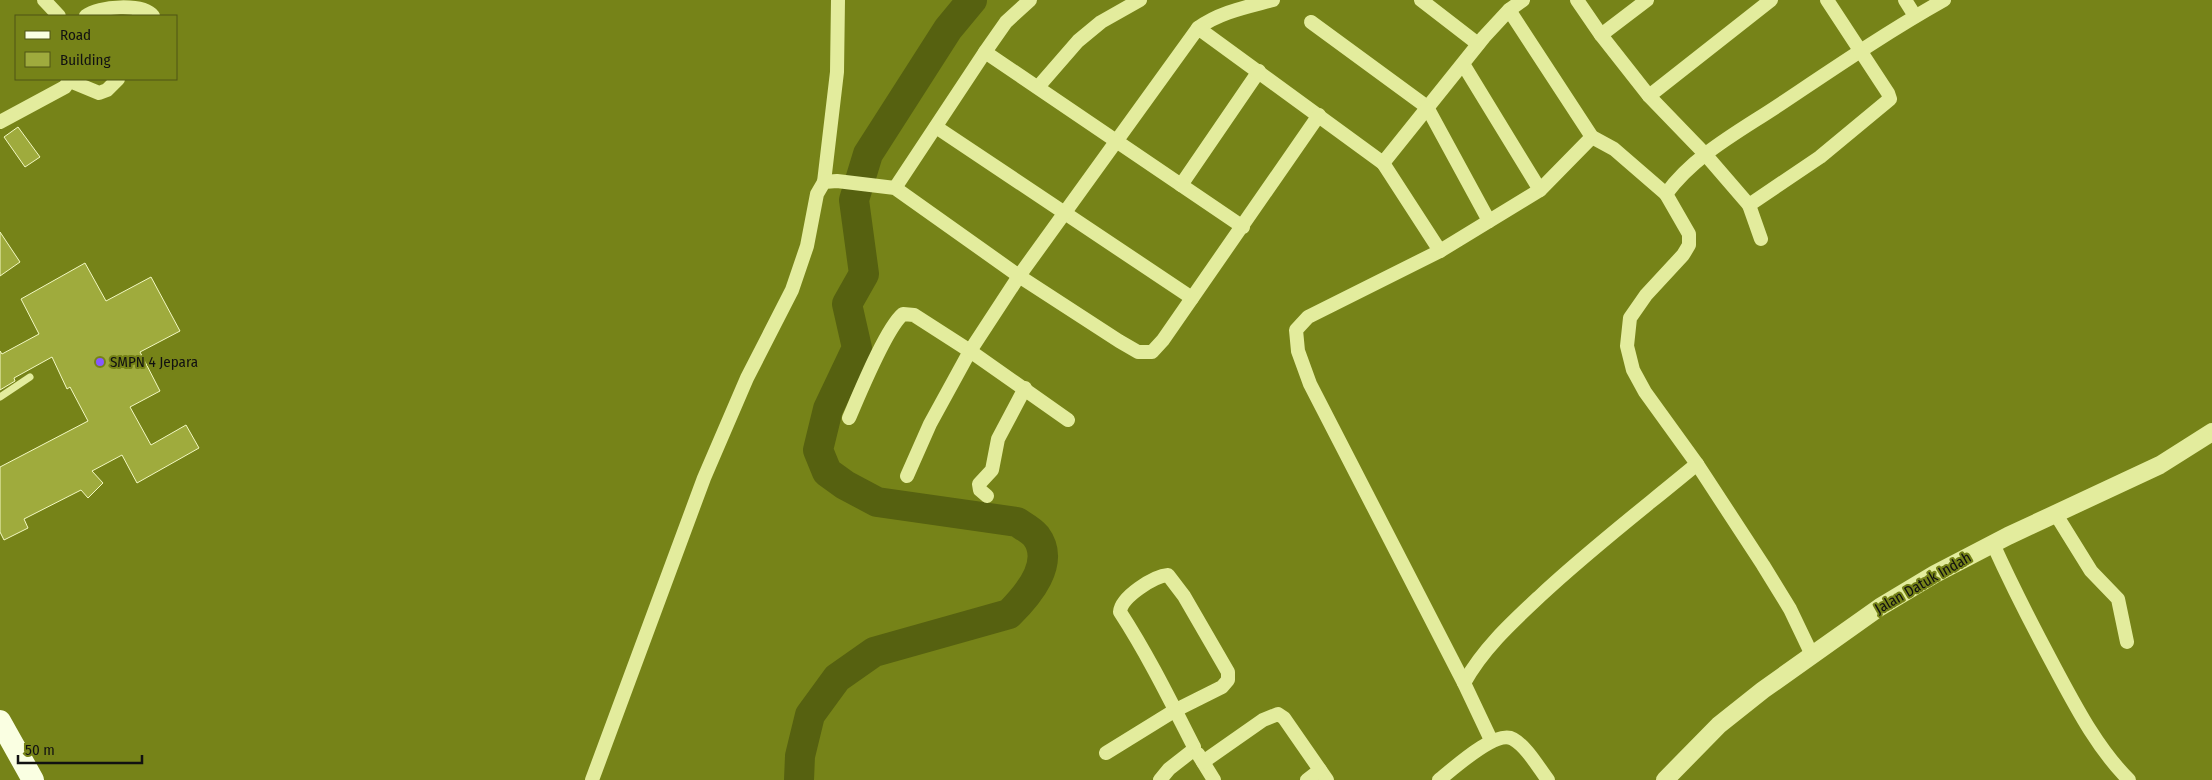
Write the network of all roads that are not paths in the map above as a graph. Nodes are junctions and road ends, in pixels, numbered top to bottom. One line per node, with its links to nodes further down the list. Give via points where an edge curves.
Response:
1 (44, 0): 15 (street)
2 (838, 0): 39 (street)
3 (1030, 0): 24 (street, via 1006,22)
4 (1140, 0): 29 (street, via 1101,22 1078,41)
5 (1273, 0): 20 (street, via 1222,14)
6 (1420, 0): 22 (street)
7 (1523, 0): 14 (street)
8 (1577, 0): 21 (street)
9 (1647, 0): 21 (street)
10 (1770, 0): 30 (street)
11 (1827, 0): 23 (street)
12 (1906, 0): 18 (street)
13 (1944, 0): 18 (street)
14 (1509, 10): 22 (street); 35 (street)
15 (58, 15)
16 (88, 15): 17 (street, via 98,10 118,8 141,8)
17 (152, 15)
18 (1914, 16): 23 (street)
19 (1311, 22): 31 (street)
20 (1198, 28): 26 (street); 36 (street)
21 (1601, 35): 30 (street)
22 (1478, 44): 25 (street)
23 (1860, 51): 37 (street); 44 (street, via 1888,93 1888,103 1820,157)
24 (985, 52): 29 (street); 34 (street)
25 (1463, 64): 31 (street); 42 (street)
26 (1259, 71): 32 (street); 40 (street)
27 (70, 80): 28 (street, via 99,93); 33 (street, via 65,87)
28 (117, 80)
29 (1038, 87): 36 (street)
30 (1649, 96): 37 (street)
31 (1427, 107): 38 (street); 46 (street)
32 (1319, 116): 38 (street); 47 (street)
33 (0, 122)
34 (936, 127): 41 (street); 45 (street)
35 (1592, 137): 42 (street); 43 (street, via 1614,149)
36 (1118, 141): 40 (street); 45 (street)
37 (1705, 154): 43 (street, via 1678,177); 44 (street)
38 (1383, 163): 49 (street)
39 (831, 181): 41 (street); 75 (street, via 817,194 792,290 747,378 708,469)
40 (1181, 185): 47 (street)
41 (895, 188): 50 (street)
42 (1540, 190): 46 (street)
43 (1666, 194): 59 (street, via 1689,234 1689,245 1630,318 1626,346 1633,370 1645,392)
44 (1749, 205): 48 (street)
45 (1065, 212): 50 (street); 51 (street)
46 (1488, 221): 49 (street)
47 (1243, 227): 51 (street)
48 (1760, 239)
49 (1440, 251): 66 (street, via 1308,317 1296,330 1298,351 1310,384)
50 (1019, 276): 51 (street, via 1138,352 1152,352); 52 (street)
51 (1192, 298)
52 (970, 351): 54 (street); 56 (street, via 914,315 903,314 888,335); 60 (street, via 930,424)
53 (30, 377): 55 (lane)
54 (1024, 388): 57 (street); 61 (street, via 998,439 992,470 979,484)
55 (0, 397)
56 (849, 418)
57 (1068, 420)
58 (2212, 432): 62 (street, Jalan Datuk Indah, via 2160,465)
59 (1697, 464): 65 (street, via 1764,565); 66 (street, via 1578,560 1490,644)
60 (907, 476)
61 (987, 496)
62 (2056, 513): 63 (street, Jalan Datuk Indah); 64 (street, via 2091,570 2118,599)
63 (1993, 544): 65 (street, Jalan Datuk Indah, via 1888,602); 82 (street, via 2015,593 2069,694 2101,748)
64 (2128, 642)
65 (1812, 655): 81 (street, Jalan Datuk Indah, via 1719,725)
66 (1464, 683): 69 (street)
67 (1174, 710): 67 (street, via 1120,612 1130,595 1166,574 1180,589 1228,672 1228,680 1222,687); 70 (street); 71 (street)
68 (3, 734): 74 (main road)
69 (1491, 740): 79 (street); 80 (street, via 1506,736 1514,739)
70 (1194, 747): 72 (street); 76 (street)
71 (1106, 752)
72 (1203, 762): 73 (street, via 1278,714); 77 (street)
73 (1324, 775): 78 (street)
74 (32, 780)
75 (592, 780)
76 (1160, 780)
77 (1214, 780)
78 (1307, 780)
79 (1439, 780)
80 (1548, 780)
81 (1665, 780)
82 (2129, 780)

